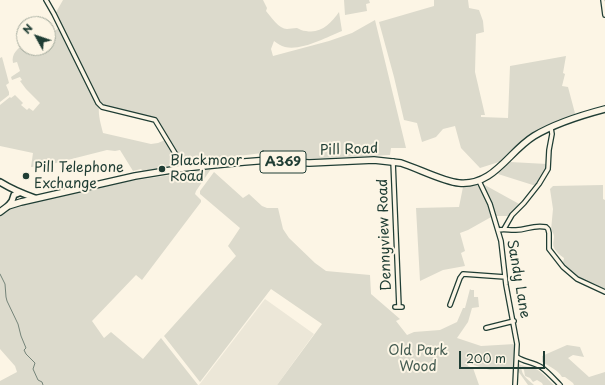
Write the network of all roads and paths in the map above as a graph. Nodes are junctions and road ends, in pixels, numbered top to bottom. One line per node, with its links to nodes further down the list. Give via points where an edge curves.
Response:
1 (46, 0): 7 (street, via 98,103 155,120)
2 (603, 0): 3 (street)
3 (605, 15)
4 (605, 109): 5 (main road, Pill Road / A369)
5 (551, 128): 8 (main road, Pill Road / A369, via 532,138 492,175); 13 (street, via 548,169)
6 (393, 161): 7 (main road, Pill Road / A369, via 298,163 255,160); 8 (main road, Pill Road / A369, via 452,182); 18 (street, Dennyview Road)
7 (184, 168): 10 (main road, Pill Road / A369, via 119,179 35,198)
8 (479, 181): 14 (street, Sandy Lane, via 488,198)
9 (0, 182): 10 (street)
10 (20, 197): 11 (main road, A369); 11 (street)
11 (8, 206): 12 (main road, A369)
12 (0, 212)
13 (504, 229): 14 (street); 16 (street, via 515,231 531,226 546,227 550,249 563,267 577,279)
14 (498, 230): 15 (street, Sandy Lane)
15 (505, 276): 17 (street, via 463,274); 19 (street, Sandy Lane)
16 (605, 292)
17 (450, 305)
18 (399, 307)
19 (514, 321): 20 (street); 21 (street, Sandy Lane)
20 (486, 328)
21 (517, 357): 22 (street, Sandy Lane); 23 (street, via 541,367)
22 (515, 385)
23 (560, 385)

